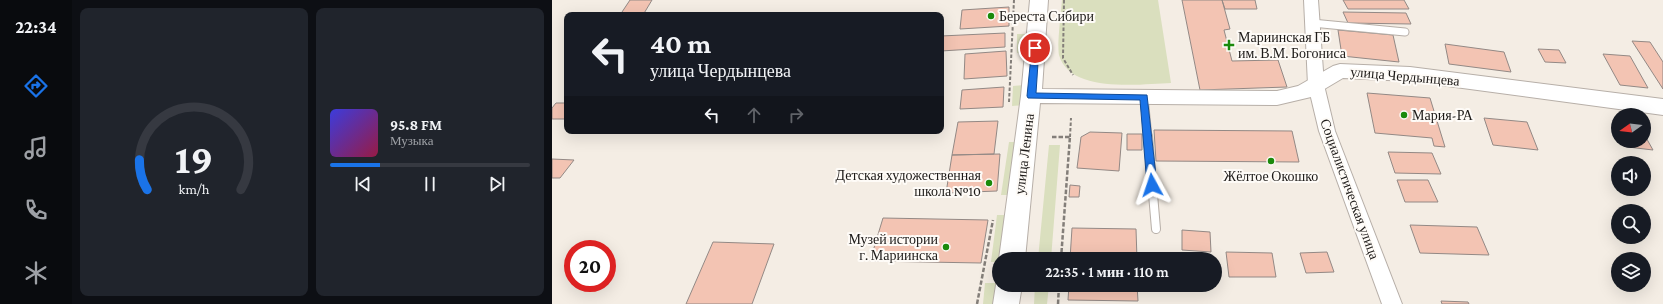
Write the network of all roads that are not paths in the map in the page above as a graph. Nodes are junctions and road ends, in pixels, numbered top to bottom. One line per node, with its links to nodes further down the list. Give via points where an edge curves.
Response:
1 (1039, 0): 6 (street, улица Ленина)
2 (1311, 0): 3 (street, Социалистическая улица)
3 (1312, 23): 4 (lane); 5 (street, Социалистическая улица)
4 (1405, 32)
5 (1316, 84): 7 (street, улица Чердынцева, via 1304,92 1277,98); 8 (street, улица Чердынцева, via 1340,71 1396,73); 13 (street, Социалистическая улица, via 1327,131)
6 (1031, 96): 7 (street, улица Чердынцева); 10 (street, улица Ленина)
7 (1144, 97): 9 (lane)
8 (1663, 107)
9 (1156, 229)
10 (1013, 252)
11 (1008, 292): 12 (street)
12 (1006, 304)
13 (1392, 304)

